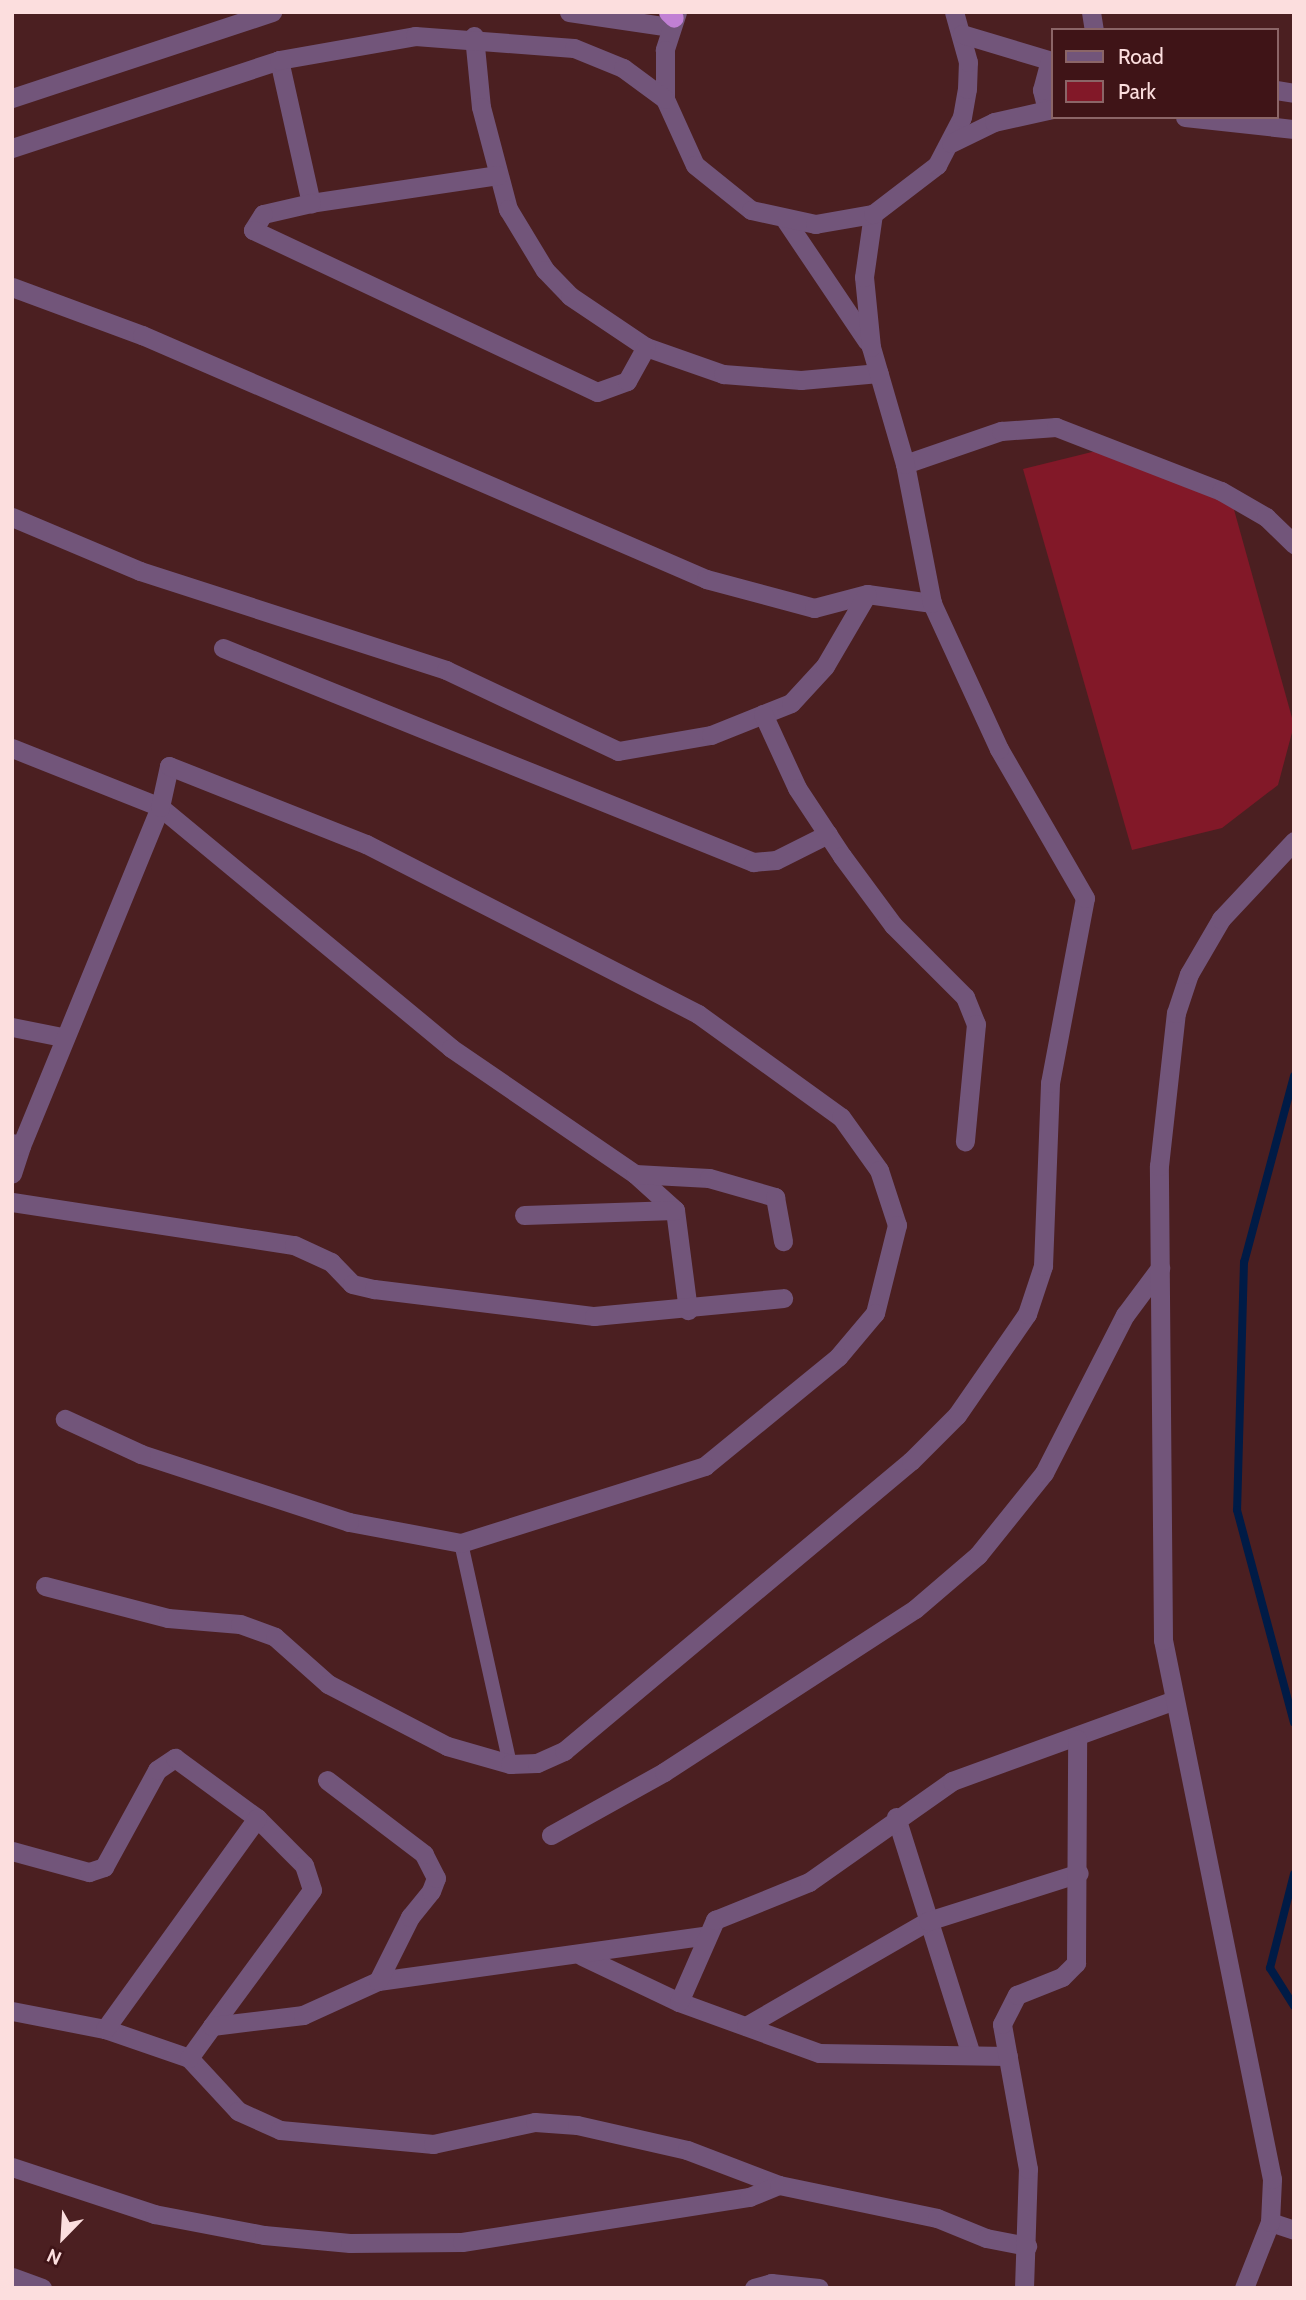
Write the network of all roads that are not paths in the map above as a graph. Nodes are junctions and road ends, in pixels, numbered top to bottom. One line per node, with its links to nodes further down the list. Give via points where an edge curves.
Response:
1 (272, 12): 4 (street)
2 (569, 12): 5 (street)
3 (954, 12): 6 (street)
4 (239, 16): 11 (street)
5 (672, 17): 12 (street)
6 (962, 34): 9 (street); 16 (street, via 967,89)
7 (474, 36): 8 (street, via 386,39); 12 (street, via 586,52 623,68); 18 (street)
8 (279, 60): 17 (street); 19 (street)
9 (1050, 61)
10 (1050, 63): 13 (street, via 1042,80)
11 (12, 98)
12 (665, 99): 21 (street, via 676,134 712,183 751,210)
13 (1050, 109): 16 (street, via 994,122)
14 (1203, 119): 15 (street)
15 (1294, 129)
16 (951, 143): 20 (street, via 919,185)
17 (12, 148)
18 (498, 175): 19 (street); 23 (street, via 508,209 545,270 594,315)
19 (311, 203): 23 (street, via 263,214 253,230 597,392 627,381)
20 (873, 214): 21 (street, via 835,223); 24 (street, via 864,277)
21 (786, 221): 24 (street)
22 (12, 287): 29 (street, via 142,335 706,579 814,608)
23 (646, 347): 25 (street, via 696,367 762,379)
24 (871, 347): 25 (street)
25 (879, 373): 26 (street)
26 (905, 464): 28 (street, via 1001,431 1056,427 1221,491 1266,517); 30 (street)
27 (12, 517): 32 (street, via 139,571 446,670 618,751 711,735)
28 (1294, 544)
29 (867, 594): 30 (street); 32 (street, via 825,666 791,703)
30 (932, 603): 55 (street, via 999,749 1085,898 1050,1083 1043,1266 1027,1314 957,1415 911,1461 564,1751 537,1763)
31 (223, 648): 35 (street, via 753,862 776,860)
32 (763, 714): 35 (street, via 797,788)
33 (12, 748): 34 (street)
34 (160, 807): 38 (street); 42 (street, via 451,1048); 51 (street, via 169,766 366,845 698,1014 841,1117 879,1170 897,1226 875,1313 838,1357 705,1466)
35 (828, 834): 39 (street, via 893,925 965,997 976,1024)
36 (1294, 841): 47 (street, via 1213,930 1176,1013 1159,1166)
37 (12, 1027): 38 (street)
38 (62, 1037): 40 (street)
39 (965, 1141)
40 (17, 1144): 41 (street)
41 (12, 1174)
42 (635, 1174): 44 (street); 46 (street, via 709,1178 775,1198)
43 (12, 1202): 49 (street, via 294,1245 331,1262 352,1284 374,1289 594,1316)
44 (675, 1210): 45 (street); 49 (street)
45 (524, 1215)
46 (783, 1241)
47 (1160, 1268): 53 (street, via 1163,1640); 59 (street, via 1125,1315 1044,1473 978,1555 915,1609 664,1772)
48 (783, 1298): 49 (street)
49 (688, 1310)
50 (65, 1419): 51 (street, via 141,1454 349,1522)
51 (461, 1543): 55 (lane)
52 (45, 1586): 55 (street, via 167,1618 240,1624 275,1637 355,1699 447,1746)
53 (1172, 1701): 54 (street); 76 (street, via 1233,1966 1272,2179)
54 (1077, 1739): 57 (street, via 952,1781); 61 (street)
55 (510, 1764)
56 (327, 1780): 65 (street, via 433,1864 431,1891 410,1917)
57 (896, 1817): 62 (street); 63 (street, via 809,1882 715,1920)
58 (257, 1818): 60 (street, via 175,1758 157,1770 104,1867 89,1872); 68 (street, via 304,1865 312,1890); 70 (street)
59 (551, 1835)
60 (12, 1851)
61 (1079, 1873): 62 (street); 72 (street, via 1076,1963 1062,1977 1017,1995 1005,2009)
62 (928, 1921): 69 (street); 71 (street)
63 (703, 1937): 64 (street); 66 (street)
64 (582, 1956): 65 (street); 66 (street)
65 (378, 1981): 68 (street, via 303,2015)
66 (678, 2002): 69 (street)
67 (12, 2011): 70 (street)
68 (212, 2026): 73 (street)
69 (746, 2026): 71 (street, via 819,2053)
70 (106, 2029): 73 (street)
71 (970, 2051): 72 (street)
72 (1008, 2056): 78 (street, via 1023,2120)
73 (189, 2058): 75 (street, via 238,2110 281,2130 433,2144 535,2122 577,2125 687,2150)
74 (12, 2167): 75 (street, via 153,2214 264,2235 405,2246 750,2197)
75 (779, 2185): 78 (street, via 937,2218 986,2238)
76 (1269, 2222): 77 (street); 84 (street)
77 (1294, 2231)
78 (1027, 2246): 83 (street)
79 (12, 2277): 80 (street)
80 (42, 2288)
81 (754, 2288): 82 (street, via 771,2283)
82 (819, 2288)
83 (1024, 2288)
84 (1244, 2288)

